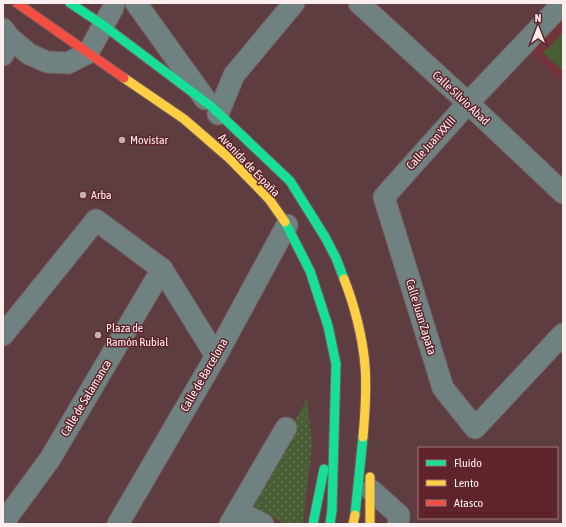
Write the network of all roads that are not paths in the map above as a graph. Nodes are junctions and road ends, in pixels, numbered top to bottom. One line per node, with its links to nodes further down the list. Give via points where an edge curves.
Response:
1 (14, 3): 10 (street, via 8,16)
2 (17, 3): 11 (main road, Avenida de España)
3 (70, 3): 9 (main road, Avenida de España)
4 (114, 3): 9 (street)
5 (136, 3): 13 (street)
6 (294, 3): 13 (street, via 234,75)
7 (563, 3): 12 (street, Calle Juan XXIII)
8 (366, 5): 12 (street, Calle Silvio Abad)
9 (103, 25): 11 (street); 13 (main road, Avenida de España)
10 (5, 41): 11 (street, via 47,62 68,63)
11 (88, 53): 16 (main road, Avenida de España, via 184,119 218,148 268,199)
12 (468, 102): 14 (street, Calle Silvio Abad); 15 (street, Calle Juan XXIII)
13 (215, 111): 21 (main road, Avenida de España, via 290,182 336,258 357,320 365,366)
14 (563, 193)
15 (384, 197): 18 (street, Calle Juan Zapata, via 443,388 475,428)
16 (287, 225): 20 (street, Calle de Barcelona); 22 (main road, Avenida de España, via 310,271 328,326 336,364)
17 (162, 269): 19 (street, via 96,220); 20 (street); 27 (street, Calle de Salamanca, via 50,460)
18 (563, 334)
19 (3, 336)
20 (216, 356): 28 (street, Calle de Barcelona)
21 (365, 412): 24 (main road); 26 (main road, Avenida de España)
22 (334, 423): 30 (main road); 31 (main road, Avenida de España)
23 (286, 428): 25 (street)
24 (370, 490): 32 (main road); 33 (street, via 399,515)
25 (234, 518): 29 (street)
26 (354, 519)
27 (3, 523)
28 (118, 524)
29 (263, 524)
30 (313, 524)
31 (330, 524)
32 (370, 524)
33 (398, 524)

